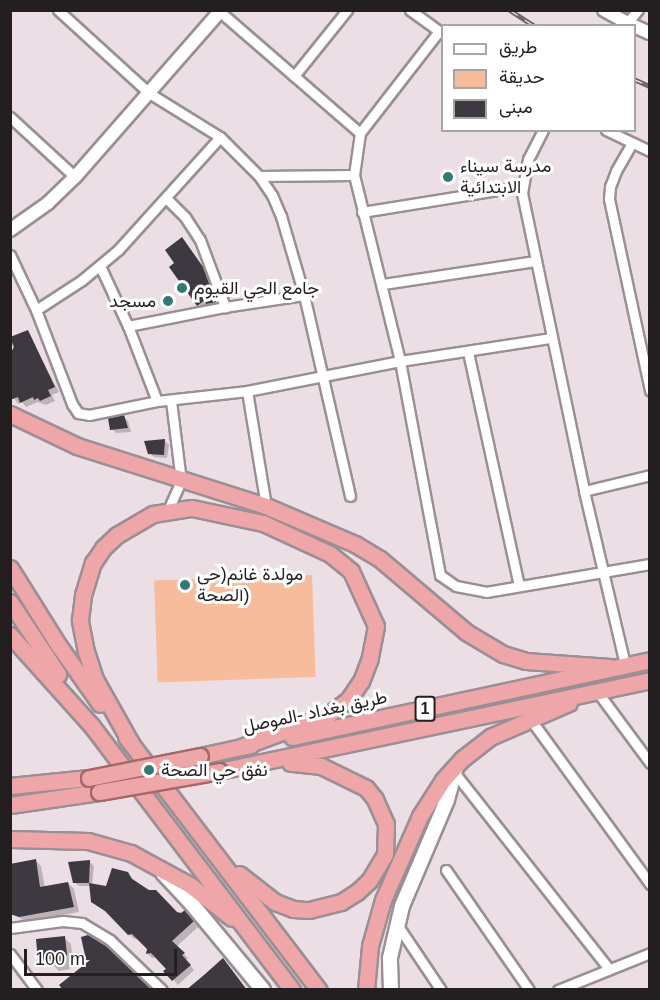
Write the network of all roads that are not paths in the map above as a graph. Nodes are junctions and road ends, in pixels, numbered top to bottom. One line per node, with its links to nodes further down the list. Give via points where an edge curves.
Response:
1 (58, 10): 13 (street)
2 (347, 10): 12 (street)
3 (410, 10): 10 (street)
4 (604, 10): 7 (street)
5 (638, 10): 8 (street)
6 (220, 11): 12 (street); 13 (street)
7 (629, 24)
8 (631, 24)
9 (636, 27): 11 (street)
10 (441, 32): 17 (street)
11 (650, 33)
12 (294, 76): 17 (street)
13 (148, 93): 18 (street); 23 (street)
14 (11, 119): 23 (street)
15 (542, 132): 24 (street, via 528,159)
16 (610, 132): 19 (street)
17 (360, 134): 21 (street)
18 (220, 137): 22 (street); 25 (street)
19 (632, 143): 20 (street); 40 (street, via 615,171 609,199)
20 (650, 151)
21 (354, 175): 22 (street); 26 (street)
22 (259, 176): 32 (street, via 281,216)
23 (75, 177): 27 (street, via 48,203)
24 (522, 186): 26 (street); 29 (street)
25 (166, 198): 30 (street); 33 (street, via 200,240)
26 (362, 212): 31 (street)
27 (10, 230)
28 (10, 255): 34 (street)
29 (535, 261): 31 (street); 36 (street)
30 (100, 266): 34 (street); 35 (street)
31 (383, 284): 38 (street)
32 (304, 295): 33 (street); 39 (street)
33 (225, 307): 35 (street)
34 (36, 310): 42 (street, via 78,413 89,415)
35 (128, 326): 42 (street)
36 (551, 338): 37 (street); 47 (street)
37 (468, 352): 38 (street); 54 (street)
38 (400, 361): 39 (street); 54 (street, via 440,575 456,586 486,592)
39 (324, 375): 41 (street); 48 (street)
40 (650, 391)
41 (247, 392): 43 (street); 49 (street)
42 (157, 401): 43 (street)
43 (171, 401): 46 (street)
44 (10, 414): 46 (highway, via 77,446)
45 (650, 475): 47 (street)
46 (181, 481): 49 (highway); 50 (street)
47 (584, 491): 53 (street)
48 (350, 496)
49 (266, 506): 58 (highway, via 355,544 466,632 503,654 526,661)
50 (168, 510): 63 (highway, via 153,514 117,535 103,548 93,563 83,595 80,620 86,652 95,679); 64 (highway, via 192,508 263,524 330,554 351,571 375,626 370,658 348,700 328,715)
51 (650, 564): 53 (street)
52 (10, 568): 63 (highway, via 80,678)
53 (603, 574): 54 (street); 58 (street)
54 (519, 585)
55 (10, 602): 62 (highway)
56 (10, 635): 62 (highway)
57 (650, 660): 58 (highway, طريق بغداد -الموصل / 1)
58 (618, 666): 64 (highway, طريق بغداد -الموصل / 1)
59 (650, 680): 60 (highway)
60 (596, 690): 61 (highway); 65 (highway); 66 (street)
61 (531, 720): 67 (highway, via 490,737); 76 (street)
62 (91, 725): 79 (highway)
63 (132, 745): 72 (highway)
64 (241, 747): 69 (highway, طريق بغداد -الموصل / 1, bridge, via 89,778)
65 (269, 762): 71 (highway, bridge); 72 (highway, via 321,766 366,788 384,818 387,838 385,854 369,881 341,902 309,910 293,909 256,889)
66 (650, 764)
67 (455, 768): 77 (main road, via 447,800 402,906); 82 (street); 88 (highway, via 420,816 383,900 369,946)
68 (10, 781): 69 (highway)
69 (33, 783): 70 (highway)
70 (10, 786)
71 (10, 805)
72 (201, 836): 87 (highway)
73 (10, 839): 74 (highway, via 88,841 111,845)
74 (148, 860): 79 (highway, via 190,885); 85 (main road, via 191,903)
75 (447, 870): 91 (street)
76 (650, 884)
77 (398, 926): 89 (main road, via 390,958); 90 (street)
78 (10, 928): 84 (street, via 63,921 82,923 110,940)
79 (250, 935): 86 (highway)
80 (650, 953): 82 (street)
81 (10, 954): 83 (street)
82 (609, 969): 92 (street)
83 (37, 990)
84 (162, 990)
85 (263, 990)
86 (292, 990)
87 (319, 990)
88 (366, 990)
89 (391, 990)
90 (441, 990)
91 (529, 990)
92 (558, 990)

